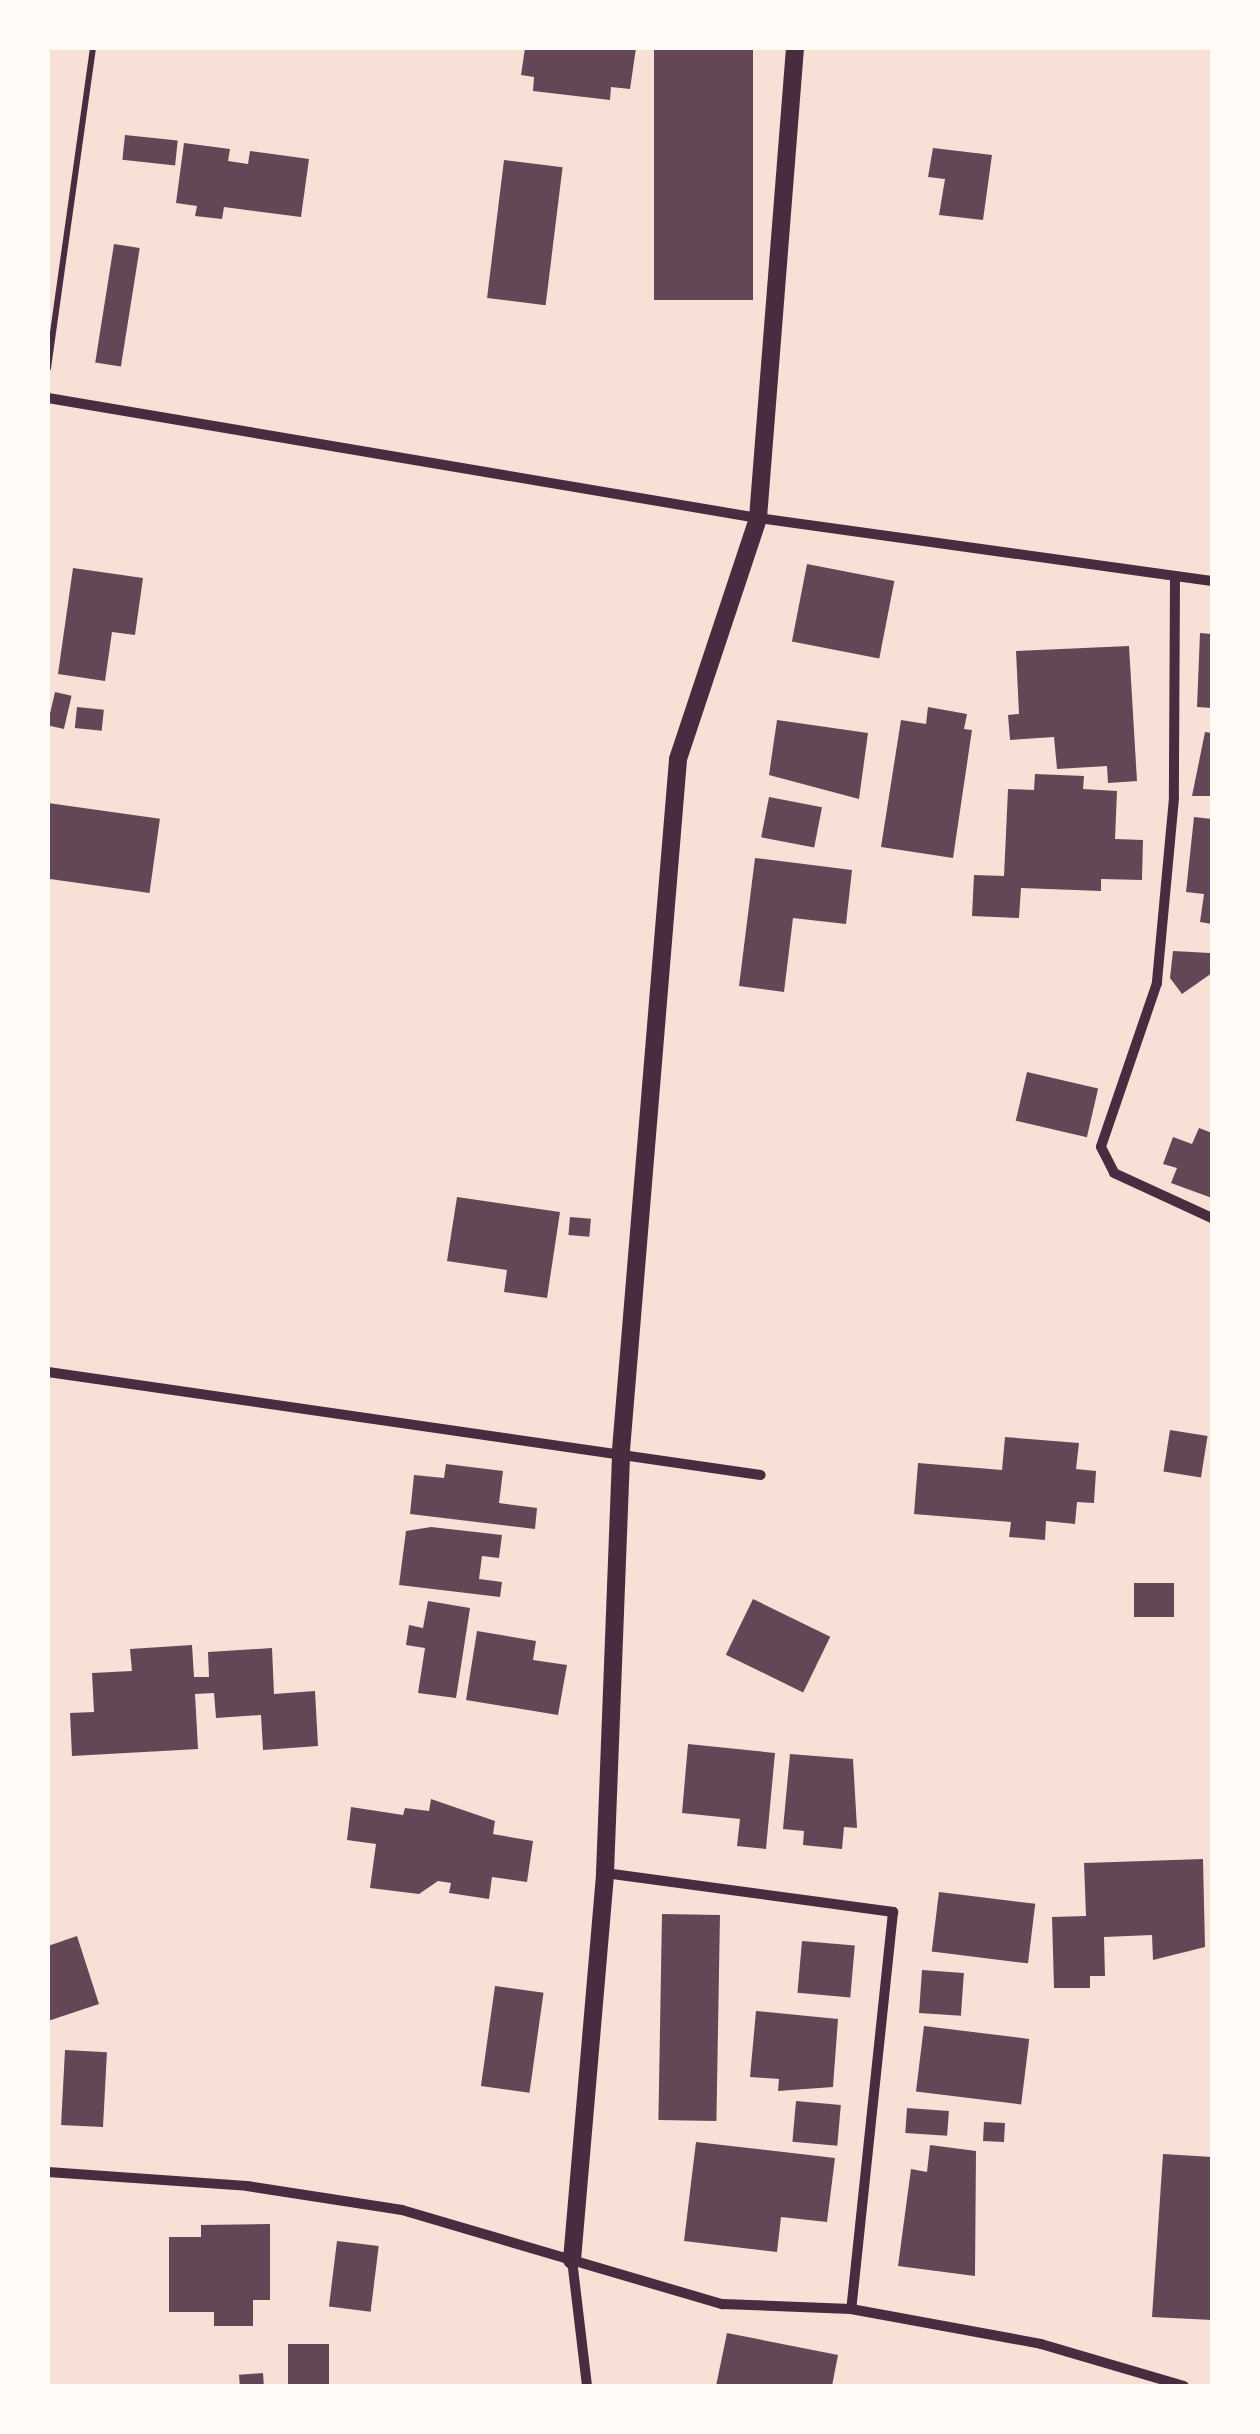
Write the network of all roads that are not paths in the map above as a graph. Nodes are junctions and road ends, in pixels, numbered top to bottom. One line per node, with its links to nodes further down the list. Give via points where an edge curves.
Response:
1 (795, 48): 3 (street)
2 (48, 398): 3 (street)
3 (758, 518): 4 (street); 8 (street, via 678,759)
4 (1174, 578): 5 (street); 6 (street, via 1174,798 1157,983 1100,1147 1114,1173)
5 (1212, 582)
6 (1212, 1218)
7 (48, 1372): 8 (street)
8 (621, 1450): 9 (street); 10 (street)
9 (762, 1474)
10 (605, 1873): 12 (street); 13 (street, via 893,1912)
11 (48, 2172): 12 (street, via 246,2186 402,2210)
12 (572, 2260): 13 (street, via 722,2304); 14 (street)
13 (851, 2309): 15 (street, via 1040,2344)
14 (588, 2386)
15 (1184, 2386)

